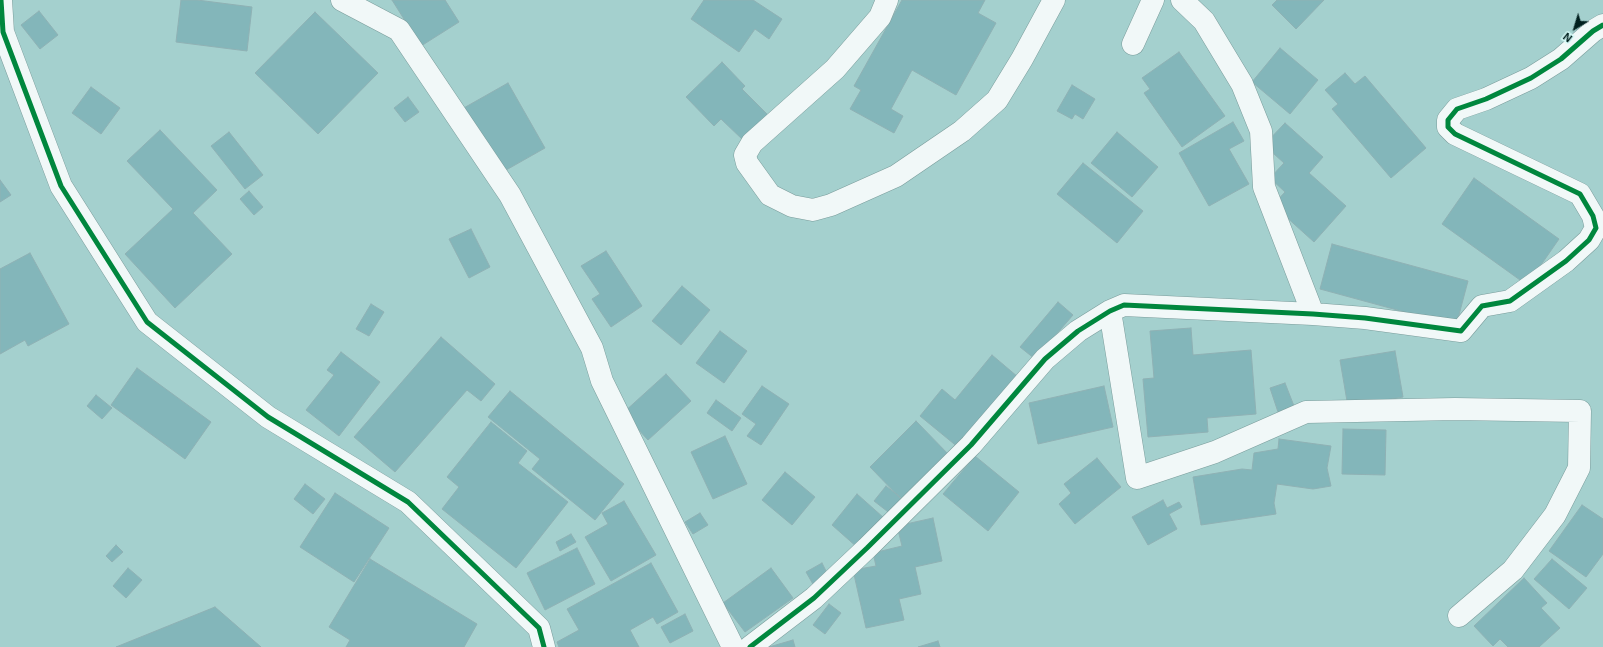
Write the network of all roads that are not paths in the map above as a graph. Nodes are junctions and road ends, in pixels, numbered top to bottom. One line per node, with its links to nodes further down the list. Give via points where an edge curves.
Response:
1 (1, 0): 12 (street, via 3,32 60,186 147,322 268,417 408,502 539,628)
2 (342, 0): 13 (street, via 399,30 510,195 592,348 602,381)
3 (887, 0): 4 (street, via 880,17 835,69 752,143 745,155 747,163 770,195 792,206 813,210 830,205 896,176 962,131 997,100)
4 (1054, 0)
5 (1153, 0): 8 (street)
6 (1182, 0): 10 (street, via 1204,21 1242,84 1261,131 1264,187)
7 (1603, 25): 10 (street, via 1561,59 1531,78 1458,109 1448,120 1448,127 1455,134 1580,194 1593,216 1596,228 1588,240 1566,261 1510,301 1482,306 1461,330)
8 (1133, 44)
9 (1110, 311): 10 (street, via 1124,305); 11 (street, via 1137,478 1215,452 1306,412 1456,409 1580,411 1579,468 1555,516 1513,570); 14 (street, via 1078,331 1045,359 971,445 867,548 814,598)
10 (1313, 314)
11 (1459, 616)
12 (544, 647)
13 (733, 647)
14 (750, 647)

